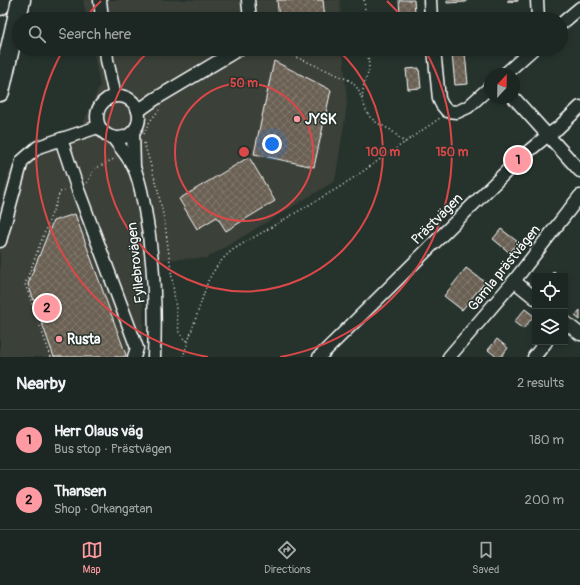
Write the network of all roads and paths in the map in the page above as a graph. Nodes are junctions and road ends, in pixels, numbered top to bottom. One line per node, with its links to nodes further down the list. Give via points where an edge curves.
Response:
1 (1, 0): 8 (highway)
2 (21, 0): 10 (highway)
3 (100, 0): 11 (street)
4 (248, 0): 12 (street)
5 (364, 0): 13 (path)
6 (430, 0): 14 (street)
7 (537, 0): 15 (street)
8 (0, 6)
9 (580, 8): 16 (street)
10 (18, 12)
11 (101, 12)
12 (249, 12)
13 (365, 12)
14 (431, 12)
15 (538, 12)
16 (568, 18)
17 (12, 39): 25 (highway)
18 (107, 56): 27 (street)
19 (227, 56): 32 (street)
20 (292, 56): 28 (path, via 352,81 358,88)
21 (368, 56): 28 (path, via 369,71 364,83)
22 (435, 56): 33 (street, via 439,99)
23 (525, 56): 24 (street)
24 (512, 68)
25 (0, 92)
26 (484, 92): 33 (street, via 468,107 458,112)
27 (115, 96): 32 (street, via 128,98); 34 (street, via 104,101 99,107 96,115)
28 (362, 100): 40 (path, via 370,117 391,130)
29 (520, 104): 36 (street)
30 (162, 107): 35 (path)
31 (580, 107): 36 (street, Prästvägen)
32 (138, 111): 35 (street)
33 (447, 111): 40 (path)
34 (98, 127): 37 (street, Fyllebrovägen); 38 (street)
35 (138, 134): 37 (street); 42 (street)
36 (548, 135): 43 (street); 58 (street, Prästvägen, via 518,160)
37 (114, 138): 42 (street, Fyllebrovägen)
38 (61, 139): 44 (street); 47 (street, via 38,148 22,161)
39 (144, 140): 41 (path)
40 (405, 143): 52 (path, via 344,185 228,254 208,281)
41 (146, 148): 42 (path); 52 (path, via 165,224 179,332)
42 (130, 154): 44 (path, via 94,169 89,181); 56 (street, Fyllebrovägen, via 144,203 153,267 156,318)
43 (580, 171)
44 (77, 187): 55 (street, via 137,348)
45 (60, 192): 54 (path, via 25,284)
46 (580, 196): 48 (street, Gamla prästvägen)
47 (0, 240)
48 (514, 281): 49 (street); 59 (street, Gamla prästvägen)
49 (532, 296)
50 (568, 324): 51 (street)
51 (580, 334)
52 (188, 341): 57 (path)
53 (544, 345): 60 (street)
54 (52, 357)
55 (134, 357)
56 (154, 357)
57 (183, 357)
58 (319, 357)
59 (449, 357)
60 (534, 357)

